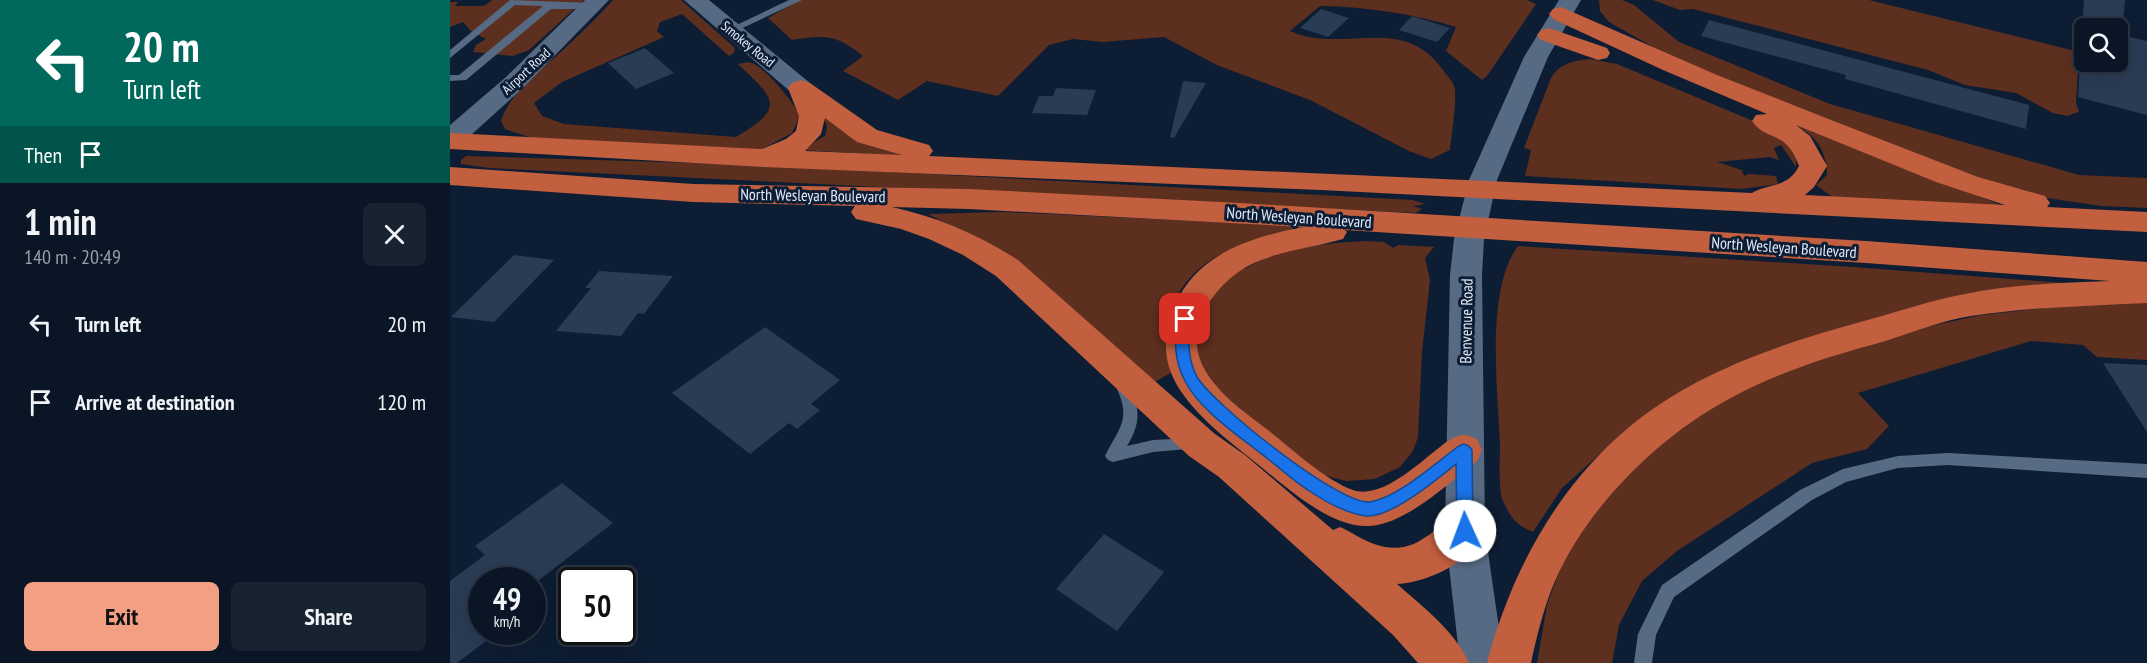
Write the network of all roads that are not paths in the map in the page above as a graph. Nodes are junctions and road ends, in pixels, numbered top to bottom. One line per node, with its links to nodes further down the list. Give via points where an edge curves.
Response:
1 (694, 0): 11 (main road, Smokey Road)
2 (797, 0): 11 (lane)
3 (514, 1): 5 (lane); 7 (lane)
4 (596, 3): 5 (lane); 18 (main road, Airport Road)
5 (549, 6): 16 (lane, via 503,40 462,78)
6 (1560, 16): 23 (highway, via 1635,66 1794,134 1807,147 1814,166 1807,181 1787,194 1756,199); 25 (highway, via 1686,72 2010,198 2092,213); 32 (main road, Benvenue Road, via 1536,57 1497,148 1480,190 1469,239)
7 (495, 17): 8 (lane); 9 (lane)
8 (511, 17)
9 (482, 28): 10 (lane); 12 (lane)
10 (497, 28)
11 (731, 30): 17 (main road, Smokey Road)
12 (468, 39): 13 (lane); 15 (lane)
13 (483, 40)
14 (469, 51): 15 (lane)
15 (452, 58)
16 (450, 78)
17 (801, 88): 19 (highway, via 813,121 809,133 800,142); 20 (highway, via 867,136 915,151)
18 (450, 140): 19 (highway, North Wesleyan Boulevard)
19 (764, 158): 20 (highway, North Wesleyan Boulevard)
20 (1127, 174): 23 (highway, North Wesleyan Boulevard)
21 (450, 176): 22 (highway, North Wesleyan Boulevard)
22 (724, 193): 27 (highway, North Wesleyan Boulevard, via 969,199); 31 (highway, via 893,215 930,226 974,246 1007,268)
23 (1681, 199): 24 (highway, North Wesleyan Boulevard)
24 (2030, 216): 26 (highway, North Wesleyan Boulevard); 28 (highway, via 1970,233 1817,231 1803,238)
25 (2147, 216)
26 (2147, 222)
27 (1394, 223): 28 (highway, North Wesleyan Boulevard); 32 (highway, via 1275,242 1245,254 1215,273 1195,295 1183,327 1184,360 1191,380 1233,423 1313,486 1343,502 1368,509 1398,499)
28 (1798, 247): 29 (highway, North Wesleyan Boulevard)
29 (2147, 273)
30 (2147, 291): 38 (highway, via 1978,303 1850,338 1758,371 1690,403 1658,425 1606,472 1562,526 1525,602)
31 (1101, 353): 33 (highway); 33 (lane, via 1132,408 1130,431 1113,456 1176,443)
32 (1464, 450): 35 (main road, Benvenue Road)
33 (1217, 456): 35 (highway, via 1283,498 1353,556 1382,566 1409,566 1432,556); 36 (highway, via 1408,621)
34 (2147, 471): 39 (lane, via 1948,459 1898,462 1843,476 1806,495 1668,591 1647,634)
35 (1465, 531): 37 (main road, Benvenue Road)
36 (1447, 663)
37 (1482, 663)
38 (1509, 663)
39 (1643, 663)

